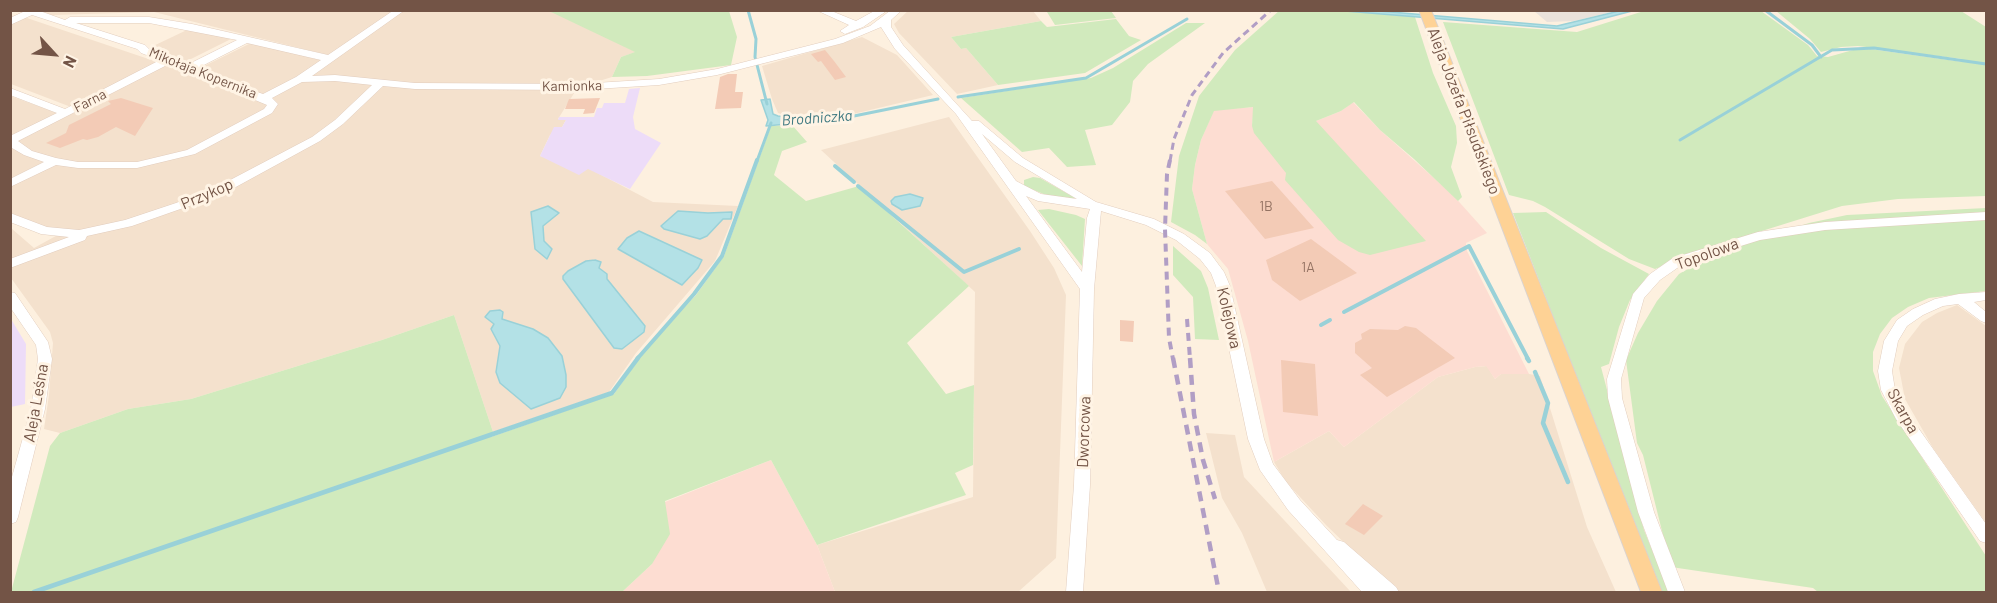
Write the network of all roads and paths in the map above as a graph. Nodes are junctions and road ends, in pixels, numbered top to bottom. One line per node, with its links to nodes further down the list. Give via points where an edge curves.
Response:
1 (167, 10): 8 (street)
2 (401, 10): 14 (street)
3 (820, 10): 11 (street)
4 (898, 10): 10 (street)
5 (1425, 10): 45 (main road, Aleja Józefa Piłsudskiego)
6 (28, 11): 7 (street); 9 (street)
7 (44, 18): 8 (street); 15 (street, Mikołaja Kopernika)
8 (149, 20): 12 (street)
9 (10, 22)
10 (880, 24): 11 (street, Kamionka); 11 (street, Kamionka); 22 (street)
11 (857, 30): 13 (street, Kamionka); 13 (street, Kamionka, via 846,38)
12 (247, 39): 14 (street); 16 (street)
13 (807, 49): 19 (street, Kamionka, via 746,66 659,82 579,87)
14 (331, 59): 17 (street, via 330,69); 18 (street)
15 (169, 60): 16 (street, Mikołaja Kopernika); 23 (street, Farna)
16 (190, 68): 21 (street, Mikołaja Kopernika)
17 (335, 78): 18 (street, Kamionka); 19 (street, Kamionka)
18 (300, 79): 21 (street)
19 (379, 84): 32 (street, Przykop, via 329,130 277,161 219,191)
20 (10, 91): 23 (street)
21 (264, 98): 25 (street, via 273,104 268,111 191,152 137,165)
22 (960, 111): 26 (street); 27 (street)
23 (67, 113): 24 (street, Farna)
24 (11, 140): 25 (street, via 28,153)
25 (54, 161): 28 (street)
26 (1043, 175): 27 (street, via 1023,175); 29 (street)
27 (1012, 183): 29 (street, Kolejowa, via 1038,197); 34 (street)
28 (10, 184)
29 (1097, 206): 34 (street, Dworcowa); 44 (street, Kolejowa, via 1174,234 1205,256 1217,272 1256,439 1266,466 1347,566)
30 (1986, 216): 46 (street, Topolowa, via 1826,226 1758,236 1678,261 1638,297 1614,379 1616,398 1646,512)
31 (10, 217): 32 (street, Przykop, via 56,233)
32 (94, 232): 33 (street)
33 (10, 264)
34 (1087, 289): 41 (street, Dworcowa, via 1082,485)
35 (10, 296): 39 (street, Aleja Leśna, via 44,345 45,359 38,409)
36 (1986, 296): 37 (street, Skarpa)
37 (1959, 298): 38 (street); 40 (street, Skarpa, via 1940,302 1902,323 1891,341 1885,371 1888,390 1901,415)
38 (1986, 318)
39 (10, 517)
40 (1986, 536)
41 (1075, 574): 42 (street, Dworcowa); 43 (street, Dworcowa)
42 (1064, 592)
43 (1074, 592)
44 (1383, 592)
45 (1652, 592)
46 (1676, 592)

